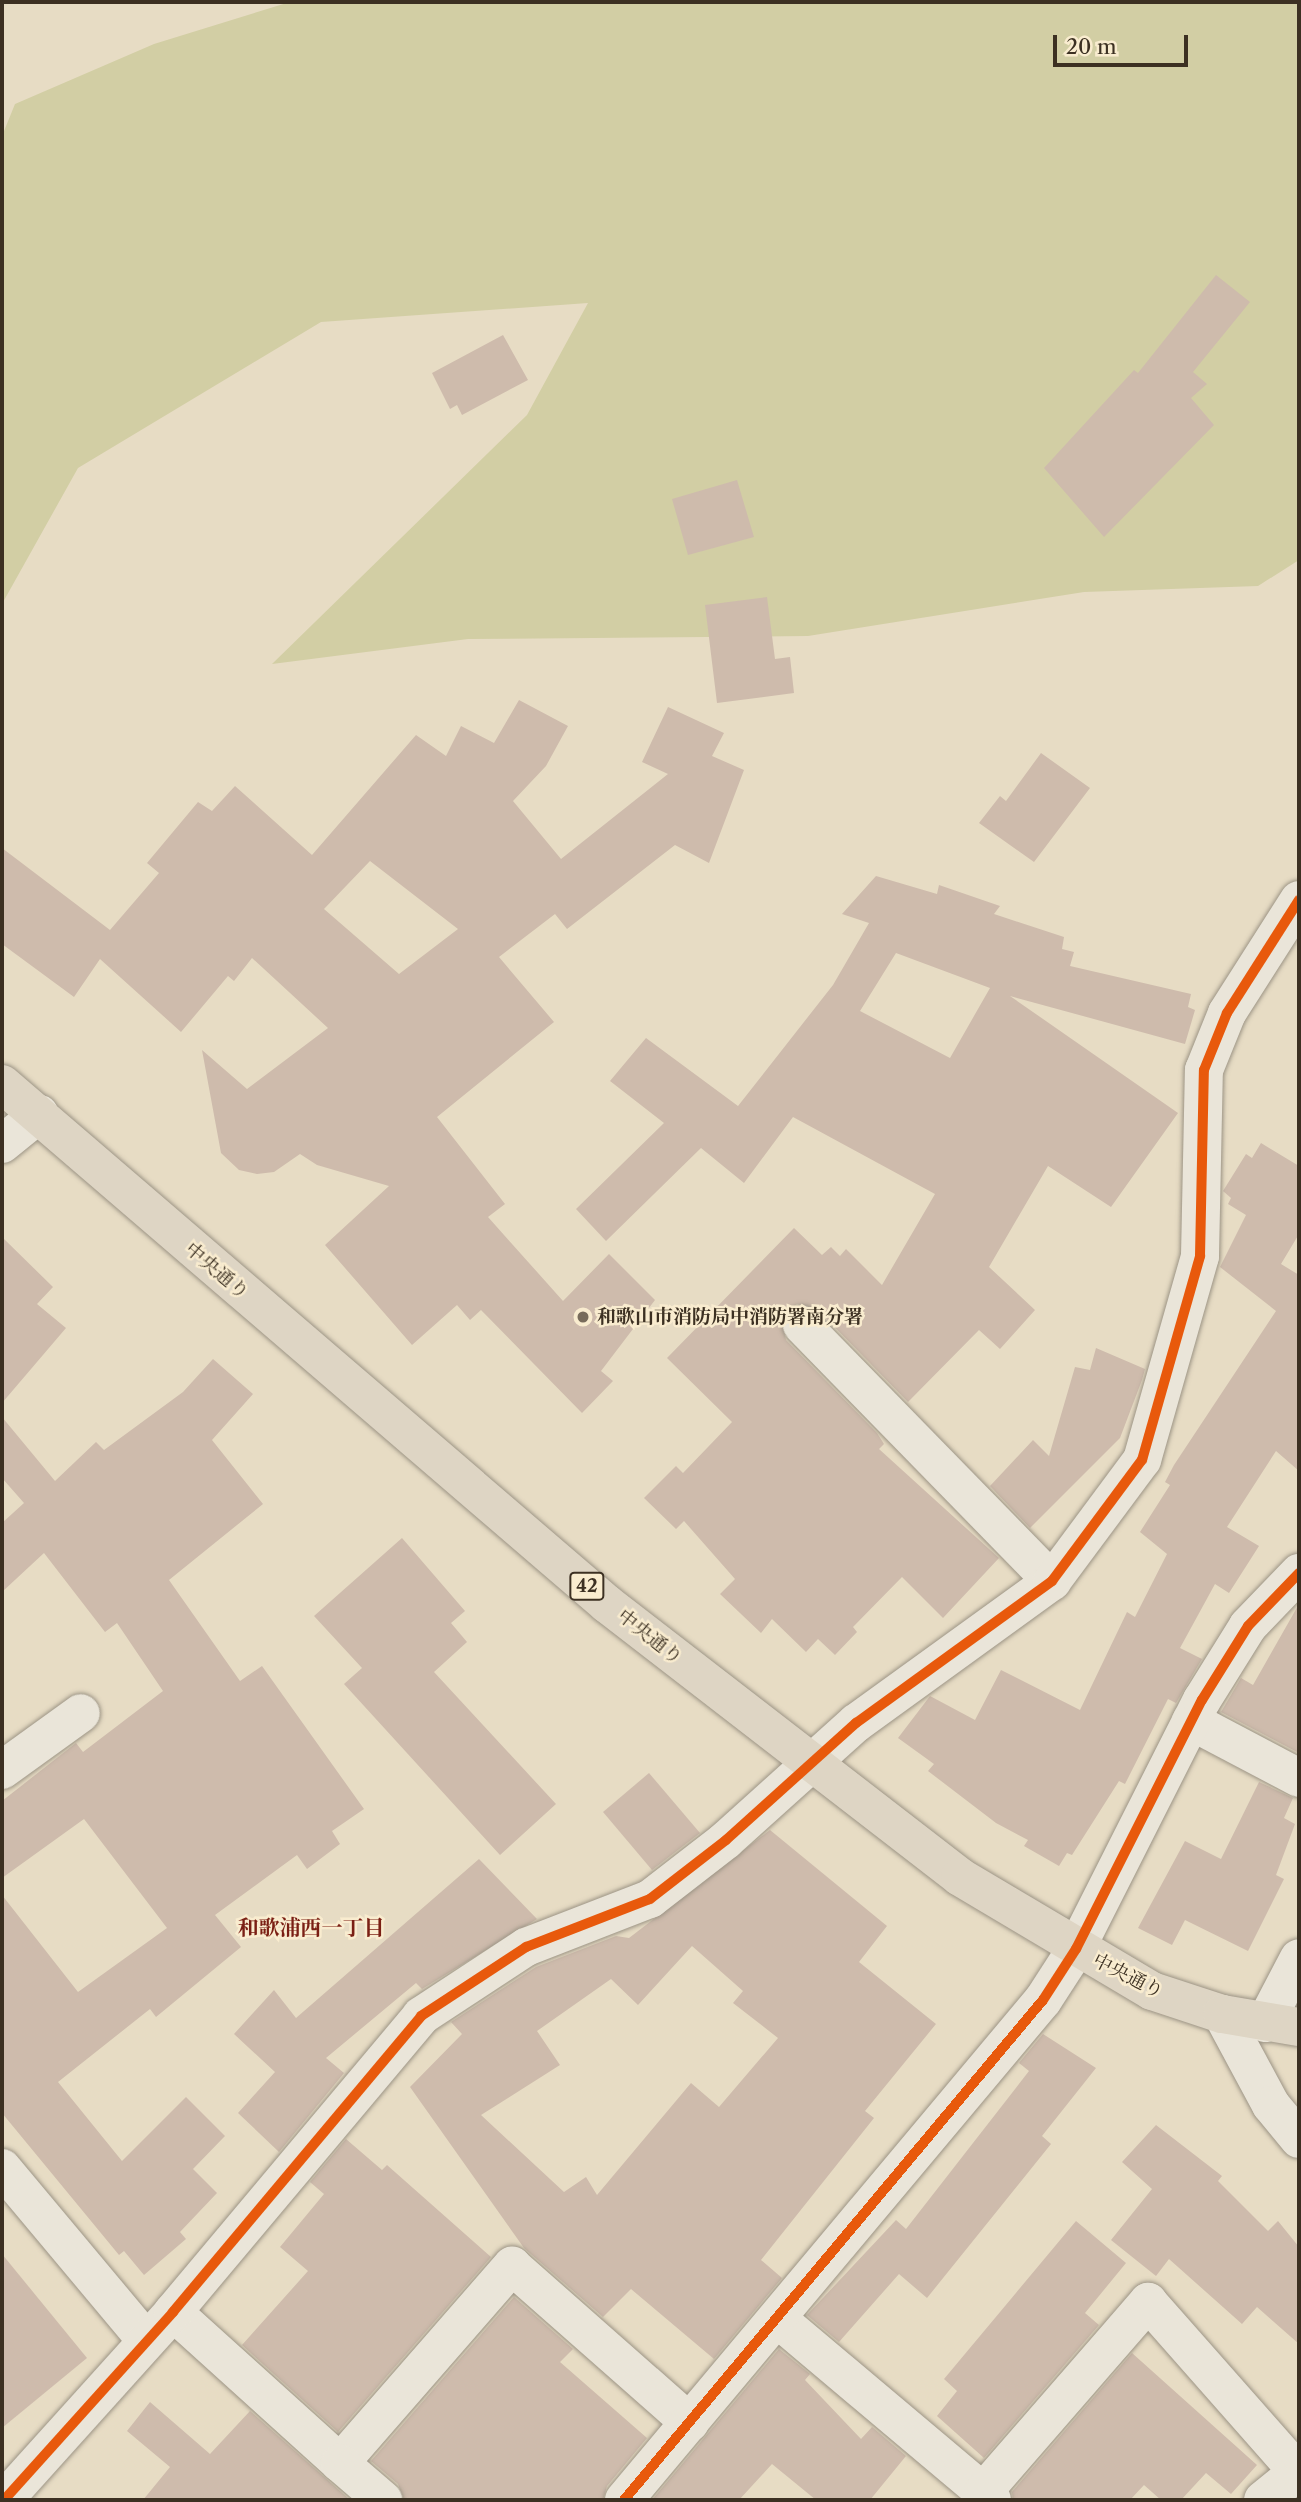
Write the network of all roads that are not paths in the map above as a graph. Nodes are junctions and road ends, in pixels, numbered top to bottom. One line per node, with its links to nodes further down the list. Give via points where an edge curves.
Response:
1 (1299, 900): 7 (street, via 1227,1013 1204,1070 1200,1256 1142,1460)
2 (2, 1084): 3 (highway, 中央通り / 42)
3 (39, 1114): 4 (street); 10 (highway, 中央通り / 42, via 607,1604)
4 (2, 1144)
5 (803, 1325): 7 (street)
6 (1299, 1573): 9 (street, via 1248,1626)
7 (1052, 1581): 10 (street)
8 (81, 1713): 11 (street)
9 (1191, 1721): 12 (street); 13 (street)
10 (808, 1761): 13 (highway, 中央通り / 42, via 960,1877); 19 (street, via 726,1840 650,1899 526,1947 421,2016)
11 (2, 1770)
12 (1299, 1778)
13 (1076, 1949): 15 (highway, 中央通り / 42, via 1152,1991); 20 (street, via 1043,2000)
14 (1299, 1958): 16 (street)
15 (1222, 2014): 16 (highway, 中央通り / 42); 17 (street, via 1270,2105)
16 (1282, 2025)
17 (1299, 2139)
18 (2, 2168): 21 (street)
19 (173, 2312): 21 (street); 23 (street)
20 (779, 2320): 22 (street); 25 (street)
21 (146, 2340): 26 (street)
22 (690, 2423): 23 (street, via 512,2266); 28 (street)
23 (340, 2463): 27 (street)
24 (1298, 2472): 25 (street, via 1148,2302); 29 (street)
25 (988, 2496)
26 (4, 2500)
27 (383, 2500)
28 (624, 2500)
29 (1263, 2500)

